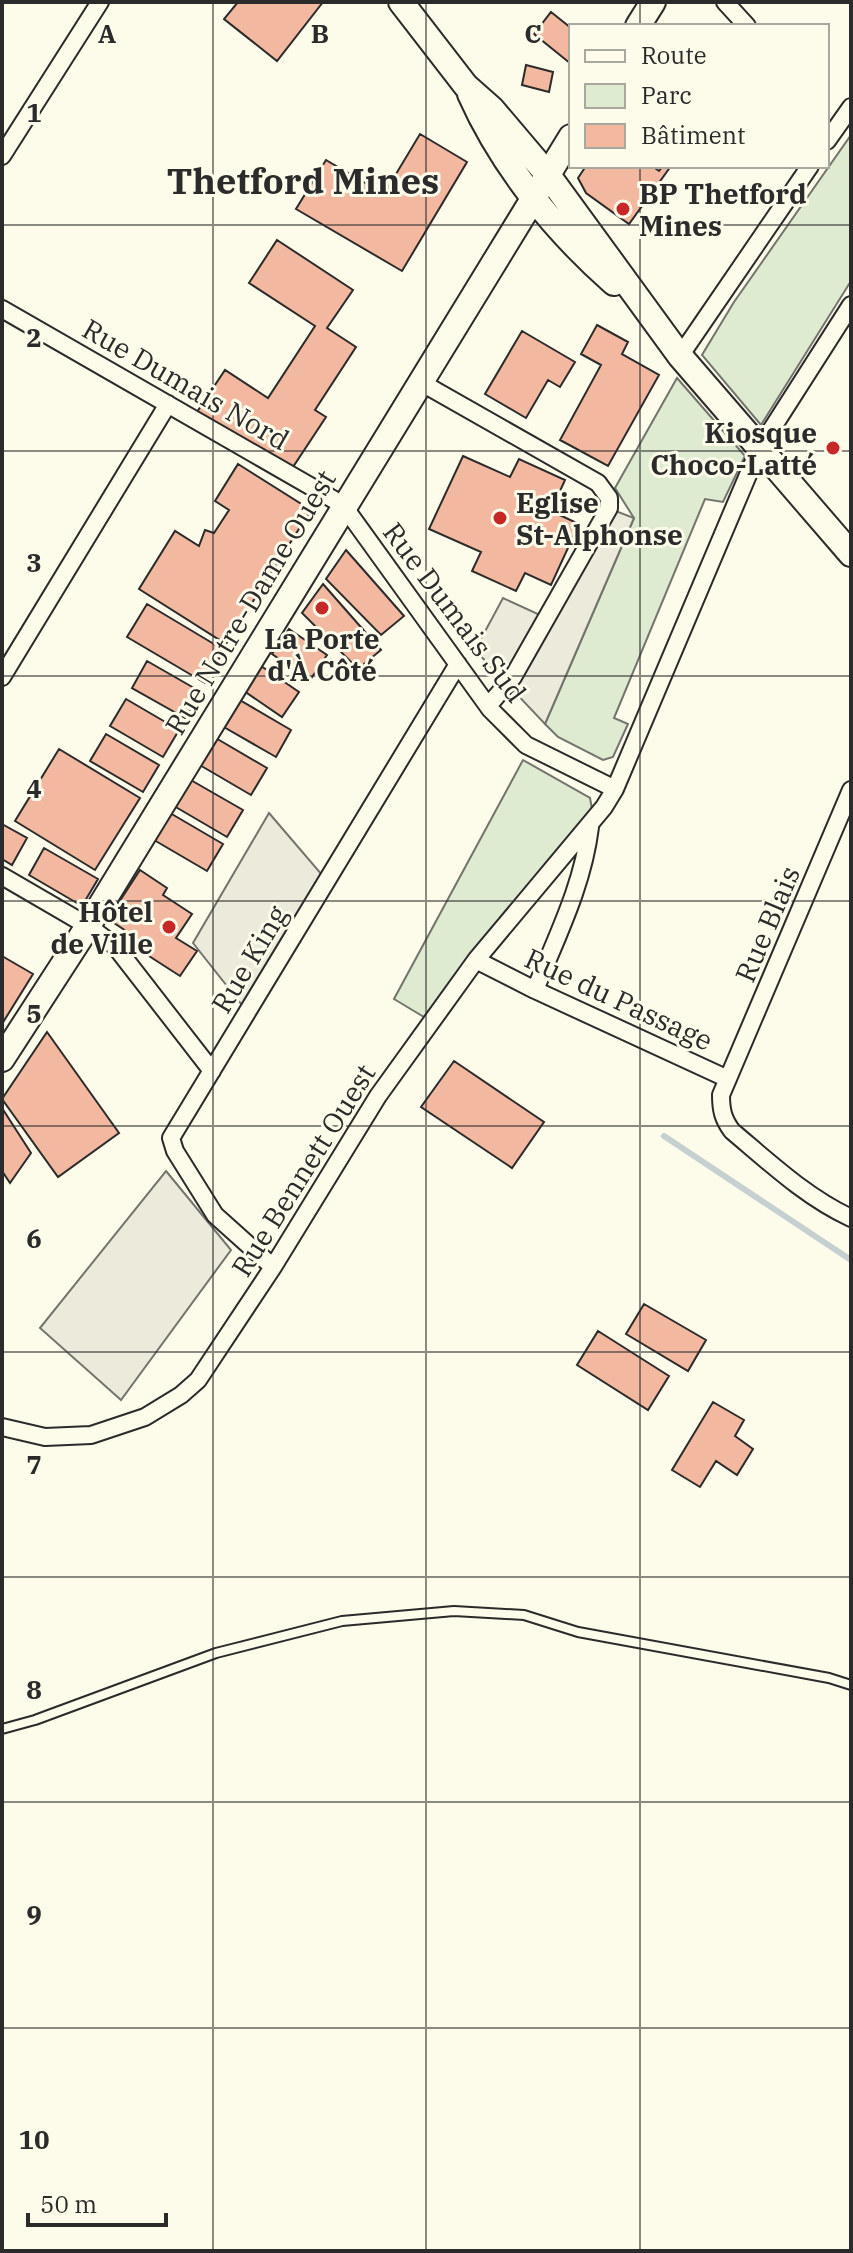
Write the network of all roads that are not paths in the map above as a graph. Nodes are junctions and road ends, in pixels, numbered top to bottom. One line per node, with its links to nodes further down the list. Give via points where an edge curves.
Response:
1 (100, 2): 11 (street)
2 (401, 2): 7 (street)
3 (653, 2): 5 (street)
4 (725, 2): 6 (street)
5 (639, 24)
6 (745, 24)
7 (466, 86): 13 (street); 14 (street, via 486,129)
8 (851, 107): 9 (street)
9 (832, 119)
10 (569, 140): 13 (street, Rue Notre-Dame Ouest)
11 (2, 156)
12 (809, 168): 18 (street)
13 (548, 175): 14 (street, Rue Notre-Dame Ouest); 17 (street)
14 (535, 197): 17 (street, via 585,258); 19 (street, Rue Notre-Dame Ouest)
15 (851, 305): 21 (street, Rue Bennett Ouest)
16 (2, 309): 20 (street, Rue Dumais Nord)
17 (649, 314): 18 (street)
18 (680, 356): 21 (street)
19 (422, 383): 22 (street, Rue Notre-Dame Ouest); 26 (street, via 598,483 609,498 609,508 513,677)
20 (168, 404): 22 (street, Rue Dumais Nord); 25 (street)
21 (759, 449): 23 (street); 27 (street, Rue Bennett Ouest)
22 (343, 505): 24 (street, Rue Dumais Sud); 31 (street, Rue Notre-Dame Ouest)
23 (851, 554)
24 (458, 664): 26 (street, Rue Dumais Sud); 35 (street, Rue King)
25 (2, 677)
26 (488, 706): 27 (street, Rue Dumais Sud, via 526,745)
27 (615, 789): 29 (street, Rue Bennett Ouest)
28 (851, 790): 36 (street, Rue Blais)
29 (590, 827): 32 (street, Rue Bennett Ouest); 33 (street, Rue Bennett Ouest, via 577,889)
30 (2, 876): 31 (street)
31 (88, 926): 34 (street, Rue Notre-Dame Ouest); 35 (street, via 115,946)
32 (476, 960): 33 (street, Rue du Passage); 38 (street, Rue Bennett Ouest, via 378,1096)
33 (535, 990): 36 (street, Rue du Passage)
34 (2, 1059)
35 (212, 1071): 38 (street, Rue King, via 175,1128 175,1151 215,1215)
36 (728, 1079): 37 (street, Rue du Passage, via 721,1108 732,1131 802,1190)
37 (851, 1218)
38 (273, 1267): 39 (street, Rue Bennett Ouest, via 198,1380 145,1417 91,1435 45,1437)
39 (2, 1427)
40 (851, 1685): 41 (lane, via 578,1632 524,1615 454,1611 342,1621 216,1653)
41 (2, 1729)

